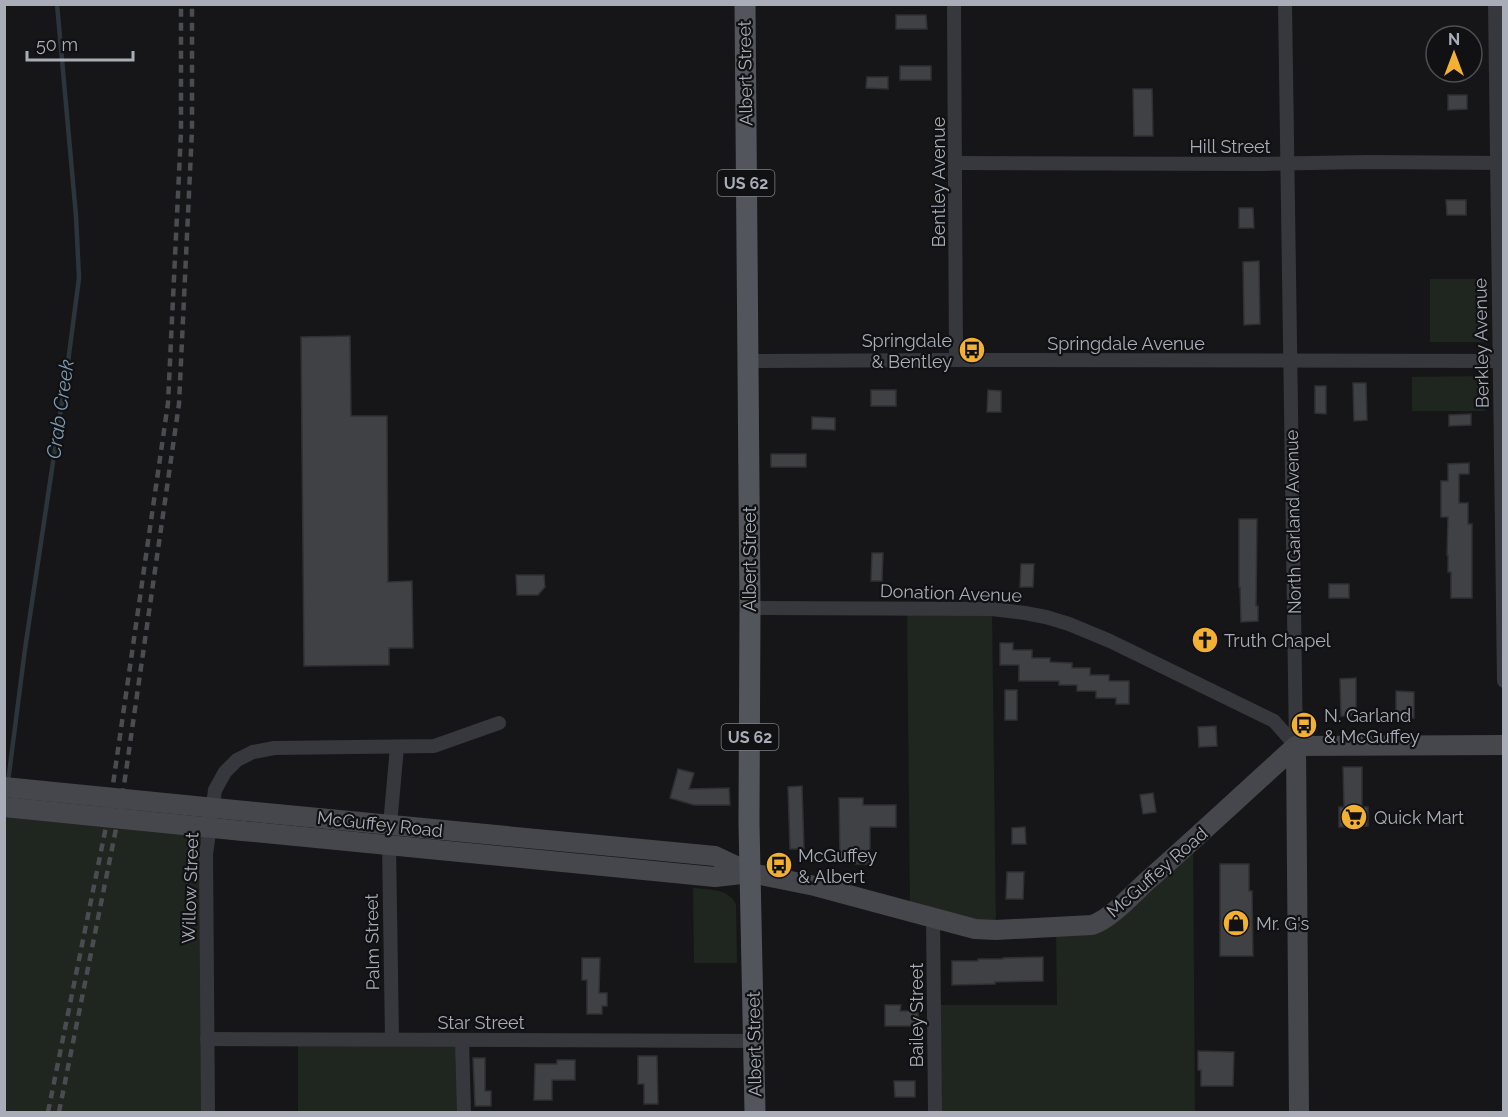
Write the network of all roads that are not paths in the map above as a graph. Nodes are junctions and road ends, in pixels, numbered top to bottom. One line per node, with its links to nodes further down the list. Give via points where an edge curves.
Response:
1 (745, 4): 9 (main road, Albert Street / US 62)
2 (954, 4): 5 (street, Bentley Avenue)
3 (1285, 4): 6 (street, North Garland Avenue)
4 (1495, 4): 7 (street, Berkley Avenue)
5 (956, 163): 6 (street, Hill Street); 8 (street, Bentley Avenue)
6 (1287, 163): 7 (street, Hill Street); 10 (street, North Garland Avenue)
7 (1500, 163): 11 (street, Berkley Avenue)
8 (956, 360): 9 (street, Springdale Avenue); 10 (street, Springdale Avenue)
9 (748, 361): 12 (main road, Albert Street / US 62)
10 (1290, 361): 11 (street, Springdale Avenue); 16 (street, North Garland Avenue)
11 (1501, 361): 13 (street, Berkley Avenue)
12 (750, 608): 16 (street, Donation Avenue, via 992,609 1046,617 1110,641 1274,721); 21 (main road, Albert Street / US 62)
13 (1503, 681)
14 (499, 723): 17 (street, Willow Street, via 435,746)
15 (1503, 745): 16 (street)
16 (1296, 746): 22 (street, McGuffey Road, via 1100,922 996,930); 31 (street, North Garland Avenue)
17 (397, 747): 20 (street, Palm Street); 23 (street, Willow Street, via 274,748 253,752 225,772 215,790 206,854)
18 (4, 788): 20 (street, McGuffey Road, bridge, via 245,811)
19 (4, 807): 20 (street, McGuffey Road, bridge, via 243,831)
20 (390, 835): 21 (street, McGuffey Road, via 716,856); 24 (street, Palm Street)
21 (751, 873): 22 (street, McGuffey Road); 26 (main road, Albert Street / US 62)
22 (933, 918): 30 (street, Bailey Street)
23 (207, 1039): 24 (street, Star Street); 27 (street, Willow Street)
24 (392, 1040): 25 (street, Star Street)
25 (462, 1040): 26 (street, Star Street); 28 (street)
26 (754, 1041): 29 (main road, Albert Street / US 62)
27 (208, 1113)
28 (464, 1113)
29 (755, 1113)
30 (934, 1113)
31 (1299, 1113)

